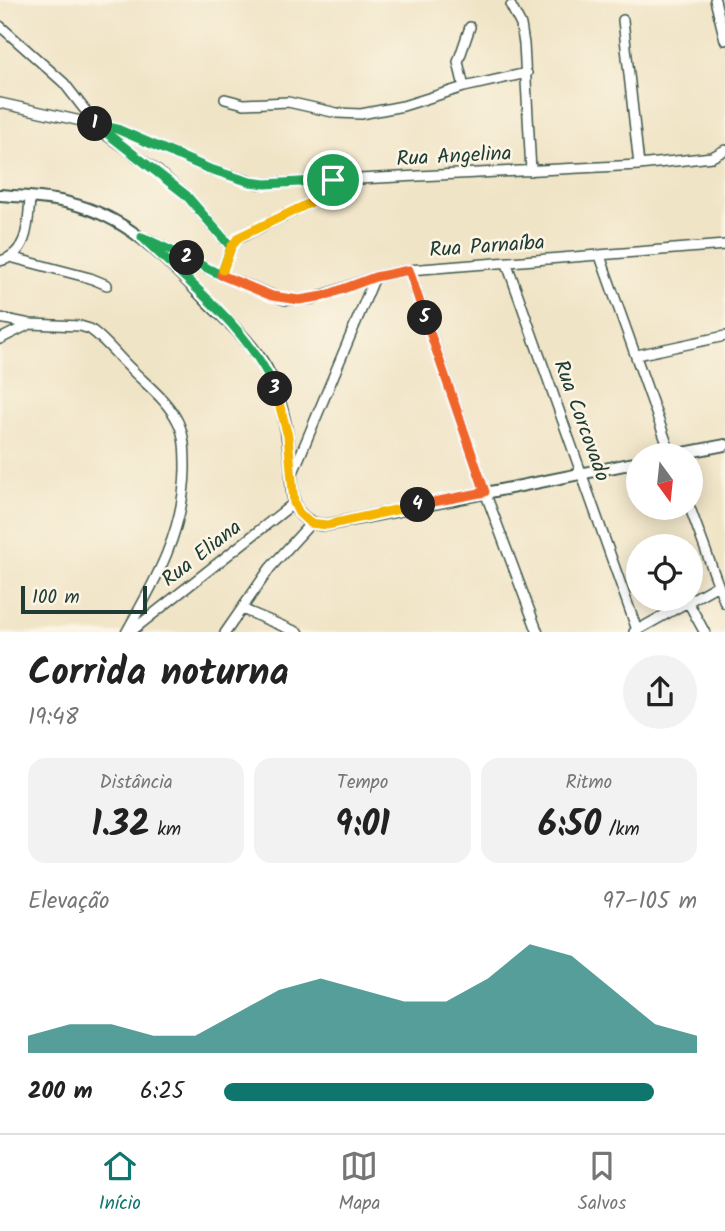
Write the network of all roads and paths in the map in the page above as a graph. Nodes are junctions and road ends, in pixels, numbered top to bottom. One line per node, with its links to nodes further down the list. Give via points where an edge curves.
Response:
1 (715, 0): 6 (street)
2 (511, 6): 7 (street, via 523,34)
3 (623, 20): 13 (street)
4 (0, 26): 11 (street, via 64,83)
5 (470, 27): 8 (street, via 458,62)
6 (725, 40)
7 (527, 73): 8 (street); 14 (street)
8 (464, 87): 9 (street, via 360,114 288,102 244,104)
9 (225, 99)
10 (0, 103): 11 (street, Rua Angelina)
11 (94, 123): 15 (street, Rua Angelina, via 258,184); 20 (street, via 186,195)
12 (725, 150): 13 (street, Rua Angelina, via 705,158)
13 (639, 166): 14 (street, Rua Angelina)
14 (531, 171): 15 (street, Rua Angelina)
15 (333, 180): 20 (street, via 319,197 245,233)
16 (0, 195): 17 (street)
17 (30, 198): 18 (street, via 83,206); 22 (street, via 26,233)
18 (142, 237): 26 (street, Rua Parnaíba); 39 (street, via 258,355 281,407)
19 (725, 245): 21 (street, Rua Parnaíba)
20 (231, 247): 26 (street)
21 (600, 256): 24 (street, Rua Parnaíba); 33 (street)
22 (10, 257): 23 (street); 28 (street)
23 (0, 261)
24 (507, 264): 25 (street, Rua Parnaíba); 38 (street, Rua Corcovado)
25 (409, 270): 27 (street, Rua Parnaíba); 40 (street)
26 (221, 275): 27 (street, Rua Parnaíba, via 272,296 299,300)
27 (375, 277): 39 (street)
28 (107, 285)
29 (0, 318): 30 (street)
30 (30, 324): 32 (street); 51 (street, via 80,326 95,333 162,400 181,431 185,458 177,530)
31 (725, 336): 33 (street)
32 (0, 339)
33 (637, 355): 34 (street)
34 (668, 443)
35 (725, 445): 36 (street)
36 (704, 449)
37 (626, 464): 38 (street)
38 (581, 473): 40 (street); 50 (street, Rua Corcovado)
39 (292, 475): 41 (street)
40 (485, 492): 43 (street, via 327,525); 54 (street)
41 (294, 503): 43 (street); 51 (street, Rua Eliana)
42 (695, 520): 44 (street)
43 (310, 523): 47 (street)
44 (719, 585): 45 (street); 46 (street)
45 (703, 594)
46 (725, 603)
47 (242, 609): 52 (street); 53 (street)
48 (672, 611): 50 (street)
49 (693, 611): 55 (street)
50 (635, 631)
51 (127, 632)
52 (225, 632)
53 (299, 632)
54 (538, 632)
55 (705, 632)

